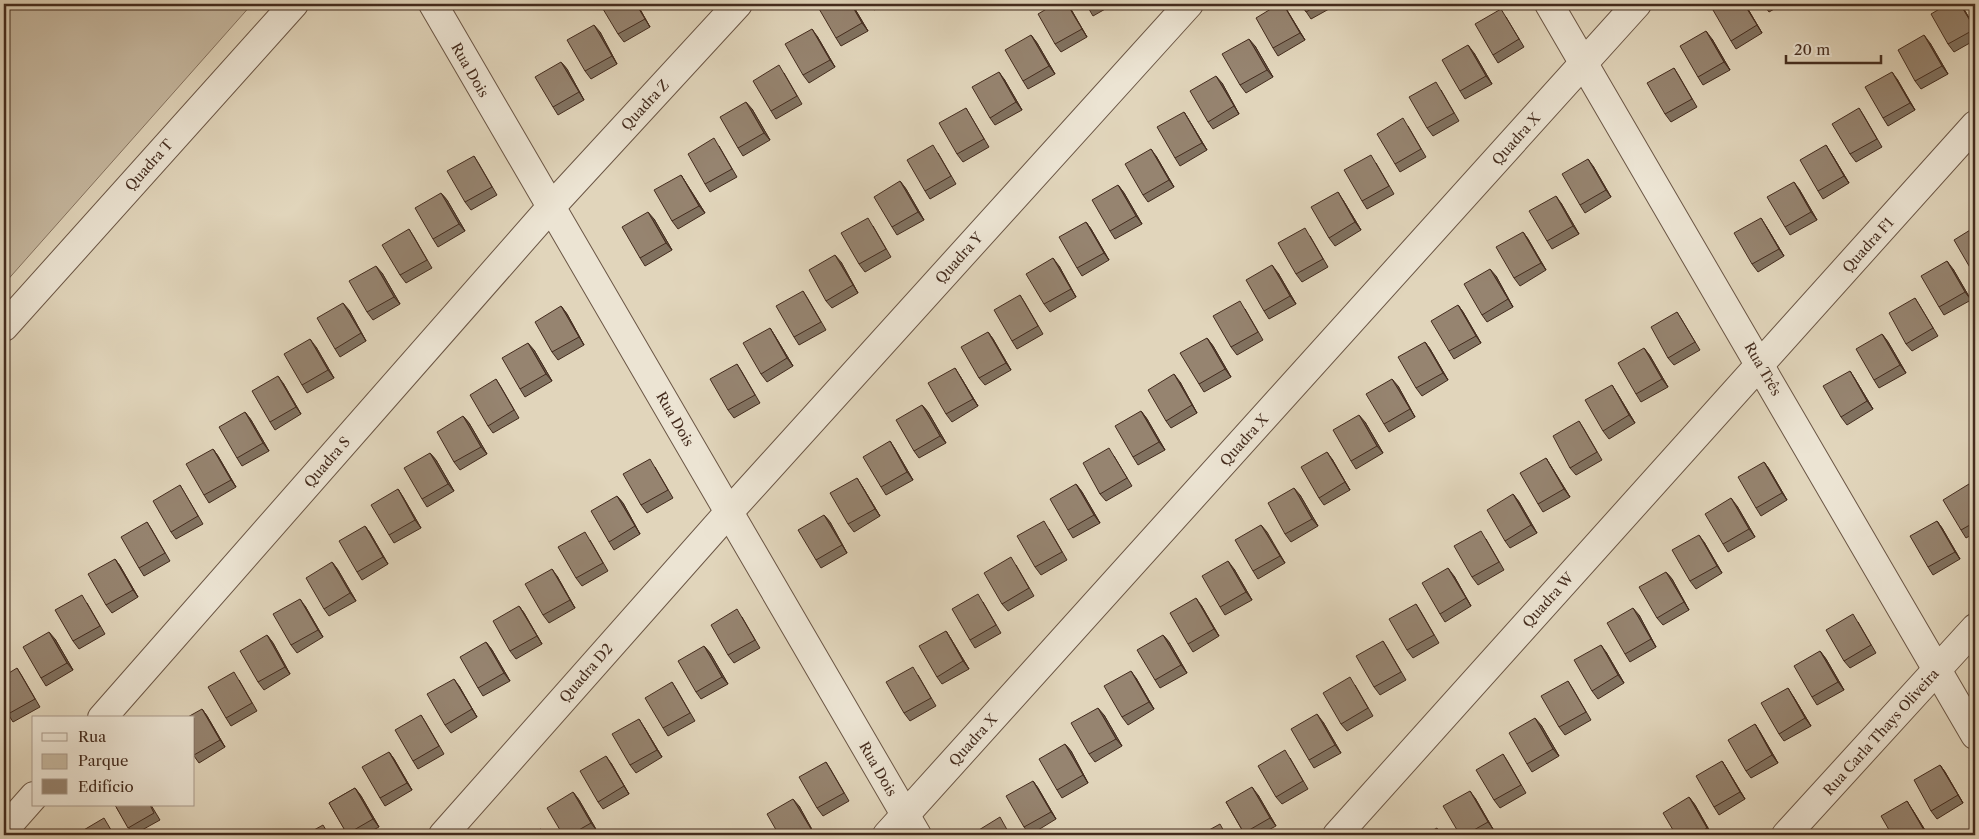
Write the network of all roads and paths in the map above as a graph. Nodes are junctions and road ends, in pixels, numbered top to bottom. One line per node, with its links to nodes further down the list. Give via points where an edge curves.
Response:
1 (294, 4): 10 (street, Quadra T)
2 (433, 4): 9 (street, Rua Dois)
3 (738, 4): 9 (street, Quadra Z)
4 (1189, 4): 12 (street, Quadra Y)
5 (1549, 4): 7 (street, Rua Três)
6 (1636, 4): 7 (street, Quadra X)
7 (1583, 64): 11 (street, Rua Três); 18 (street, Quadra X)
8 (1975, 125): 11 (street, Quadra F1)
9 (551, 207): 12 (street, Rua Dois); 15 (street, Quadra S)
10 (4, 327)
11 (1760, 364): 14 (street, Rua Três); 22 (street, Quadra W)
12 (729, 512): 18 (street, Rua Dois); 20 (street, Quadra D2)
13 (1975, 628): 14 (street, Rua Carla Thays Oliveira)
14 (1937, 670): 16 (street, Rua Três); 23 (street, Rua Carla Thays Oliveira)
15 (104, 716)
16 (1975, 735)
17 (32, 798): 19 (street)
18 (911, 825): 21 (street, Quadra X)
19 (4, 830)
20 (442, 835)
21 (887, 835)
22 (1337, 835)
23 (1786, 835)

